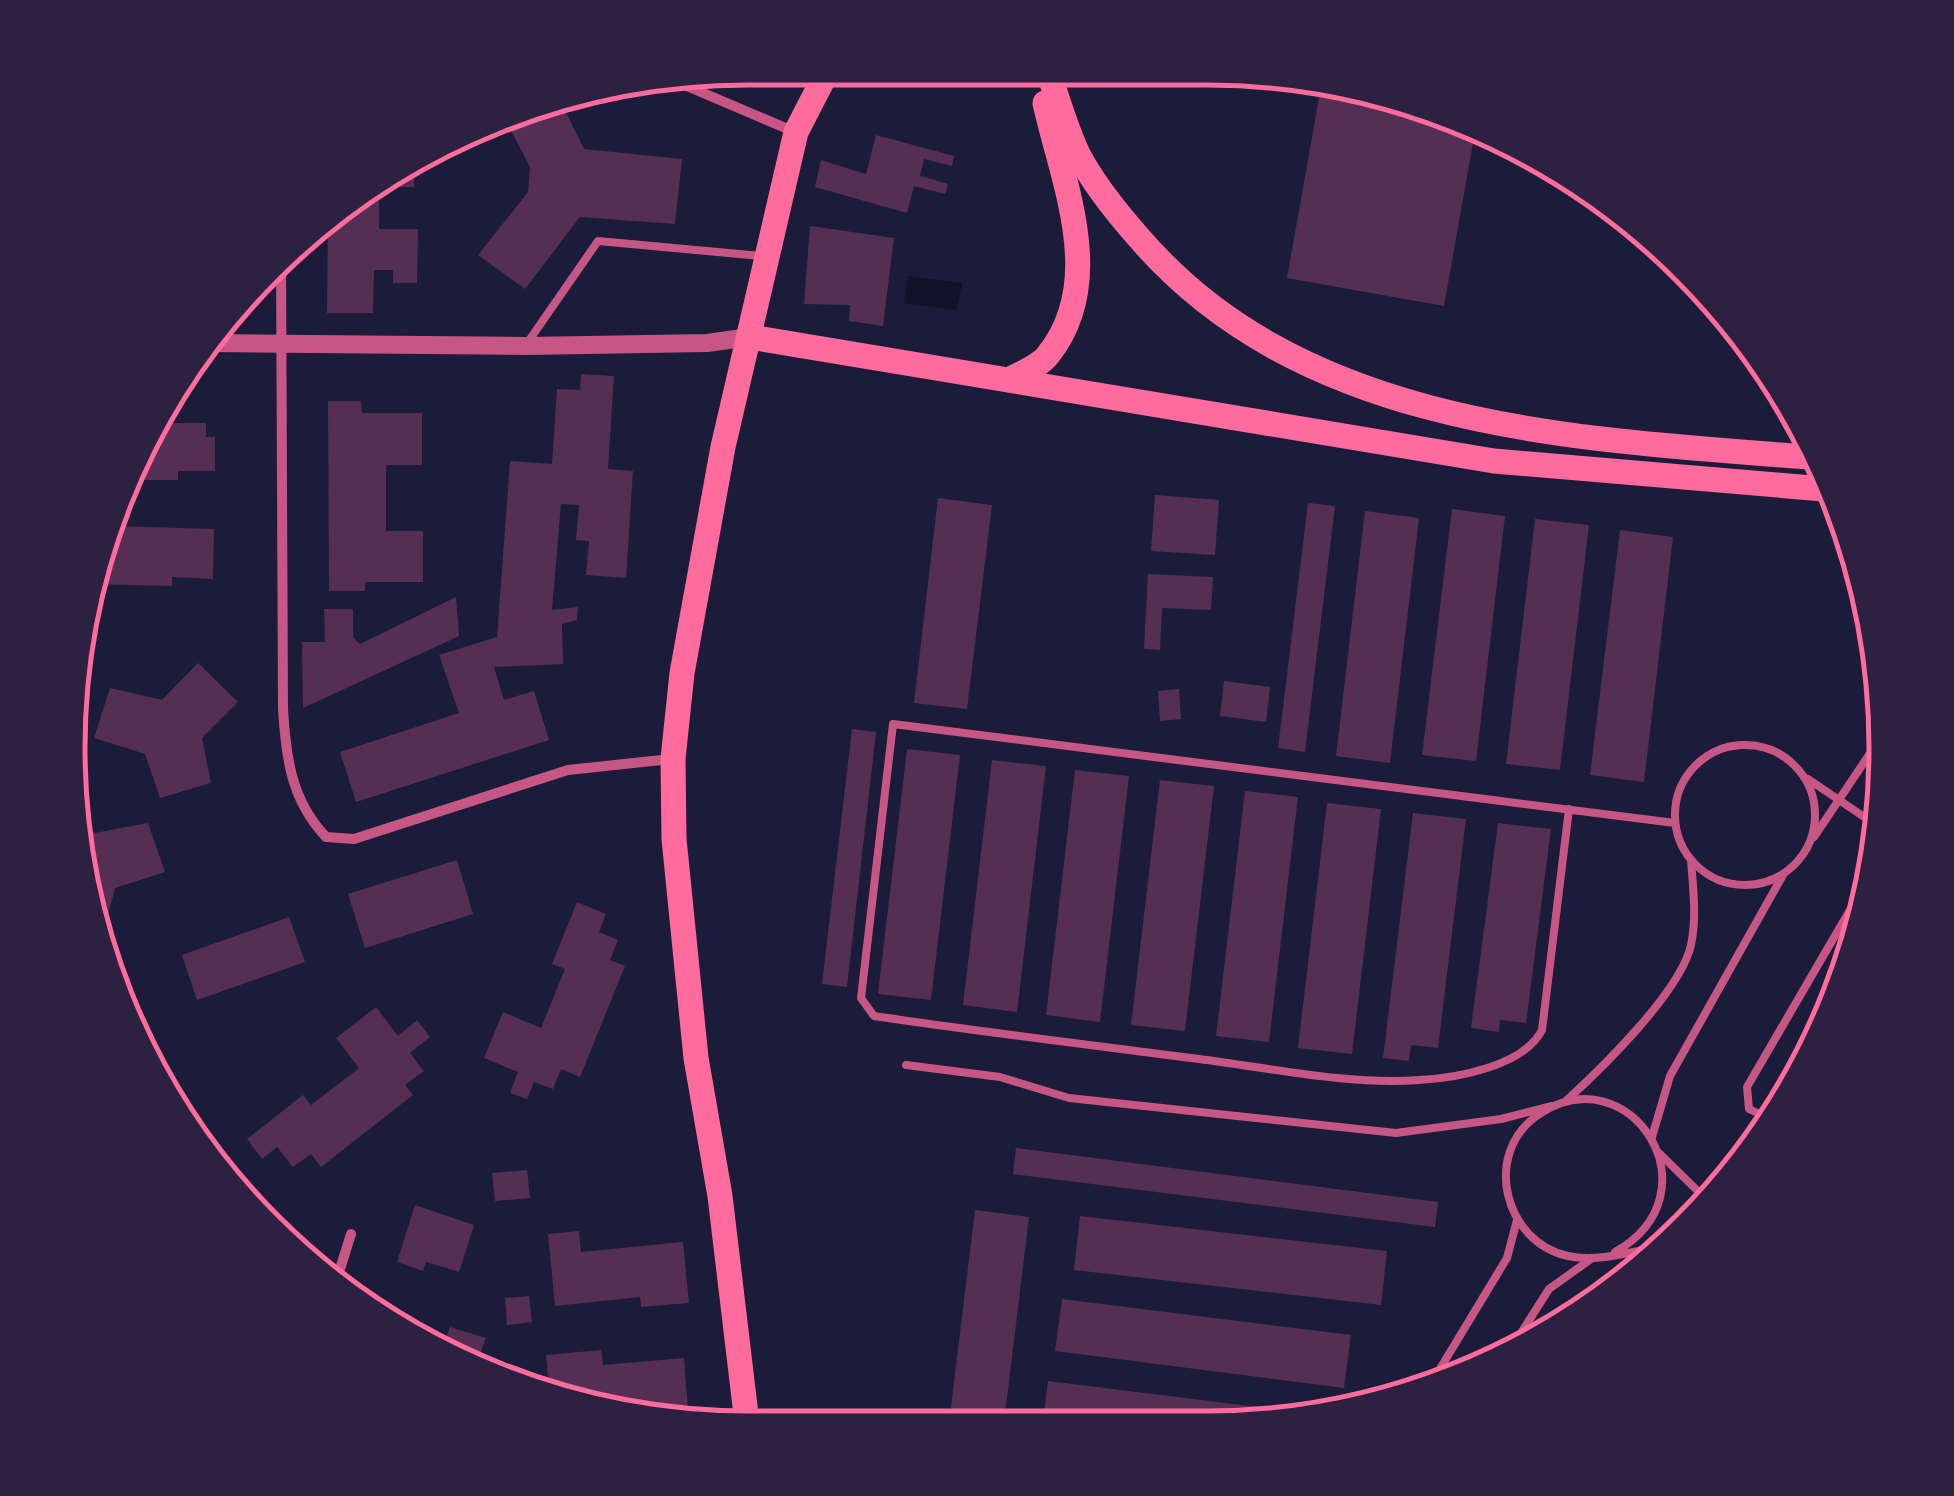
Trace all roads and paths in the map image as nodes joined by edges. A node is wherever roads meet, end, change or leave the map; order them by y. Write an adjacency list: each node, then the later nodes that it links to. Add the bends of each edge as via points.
1 (818, 85): 5 (main road)
2 (1046, 85): 12 (main road, via 1080,275 1074,305 1046,358)
3 (1047, 85): 13 (main road, via 1078,153 1157,258 1201,298 1299,360 1351,382 1570,438)
4 (691, 88): 5 (street)
5 (796, 132): 6 (main road)
6 (769, 257): 8 (main road); 11 (lane, via 598,241)
7 (281, 277): 10 (street)
8 (750, 337): 11 (street); 12 (main road); 16 (main road, via 706,526)
9 (223, 343): 10 (street)
10 (282, 344): 11 (street); 16 (street, via 286,766 308,818 326,837 354,839 568,770)
11 (526, 346)
12 (1009, 380): 14 (main road, via 1494,461)
13 (1802, 457)
14 (1816, 488)
15 (1869, 757): 18 (lane)
16 (673, 758): 41 (main road, via 674,839 696,1058)
17 (1801, 773): 18 (lane); 21 (lane, via 1769,749 1719,750 1685,779); 22 (lane, via 1815,810)
18 (1840, 803): 20 (lane); 22 (lane)
19 (1570, 810): 19 (lane, via 893,724 861,998 874,1016 1346,1077 1420,1080 1474,1070 1522,1052 1542,1030); 21 (lane)
20 (1865, 818)
21 (1675, 823): 23 (lane)
22 (1809, 845): 24 (lane)
23 (1690, 860): 24 (lane, via 1706,874 1744,886); 27 (lane, via 1690,950 1656,1004)
24 (1783, 875): 30 (lane, via 1670,1076)
25 (1848, 913): 29 (lane, via 1747,1087 1749,1108)
26 (906, 1065): 28 (lane, via 1000,1077 1069,1098 1396,1133)
27 (1565, 1102): 28 (lane); 30 (lane, via 1605,1102)
28 (1552, 1106): 33 (lane, via 1518,1135 1508,1155 1505,1177)
29 (1759, 1113)
30 (1652, 1137): 31 (lane)
31 (1659, 1153): 32 (lane); 36 (lane, via 1656,1211)
32 (1699, 1191)
33 (1517, 1220): 37 (lane, via 1549,1250); 40 (lane, via 1507,1258)
34 (352, 1234): 38 (street)
35 (1639, 1249): 36 (lane)
36 (1615, 1252): 37 (lane)
37 (1592, 1258): 39 (lane, via 1548,1289)
38 (340, 1270)
39 (1522, 1330)
40 (1440, 1368)
41 (746, 1411)

